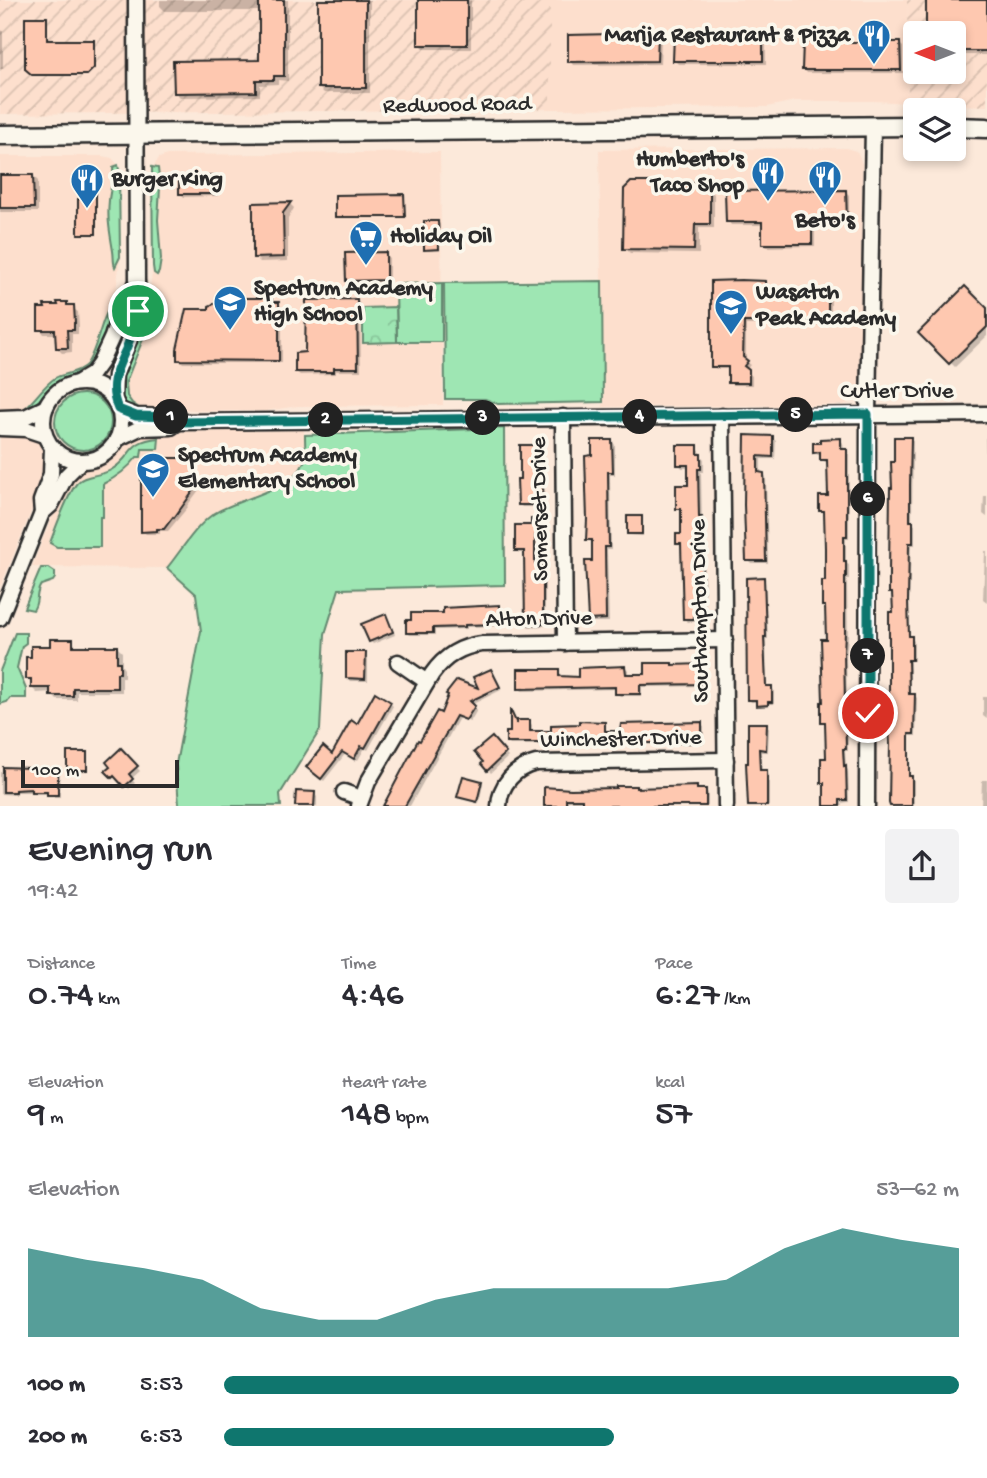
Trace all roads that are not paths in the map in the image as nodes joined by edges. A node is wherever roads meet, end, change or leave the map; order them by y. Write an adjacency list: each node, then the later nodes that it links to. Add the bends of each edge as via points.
1 (136, 0): 6 (street)
2 (873, 126): 3 (main road, Redwood Road); 6 (main road, Redwood Road); 12 (street)
3 (903, 126)
4 (966, 127): 5 (main road)
5 (987, 128)
6 (136, 133): 7 (main road, Redwood Road); 8 (street)
7 (0, 135)
8 (137, 283): 9 (street, via 122,306 100,363); 10 (street, via 138,311 115,376)
9 (77, 383): 10 (street, via 98,387); 11 (street, via 58,391)
10 (116, 405): 17 (street, Cutler Drive, via 136,416 171,417); 20 (street, via 121,424)
11 (46, 407): 16 (street, via 24,417); 19 (street)
12 (868, 414): 13 (street, Cutler Drive); 14 (street, Cutler Drive); 34 (street)
13 (987, 414)
14 (722, 416): 15 (street, Cutler Drive); 25 (street, Southampton Drive)
15 (563, 417): 17 (street, Cutler Drive); 26 (street, Somerset Drive)
16 (0, 418)
17 (178, 422): 20 (street, Cutler Drive, via 140,428)
18 (0, 428): 19 (street)
19 (44, 435): 21 (street)
20 (117, 439): 22 (street, via 105,454)
21 (52, 448): 22 (street); 23 (street)
22 (80, 462): 23 (street)
23 (42, 513): 24 (street)
24 (0, 618)
25 (724, 640): 26 (street, Alton Drive); 29 (street, Southampton Drive)
26 (565, 643): 28 (street, Alton Drive, via 476,644 442,662)
27 (398, 662): 28 (street)
28 (427, 682): 31 (street, Alton Drive)
29 (726, 760): 32 (street, Winchester Drive, via 536,763 512,775 503,787); 33 (street, Southampton Drive)
30 (344, 793): 31 (street)
31 (360, 802)
32 (499, 806)
33 (726, 806)
34 (867, 806)

